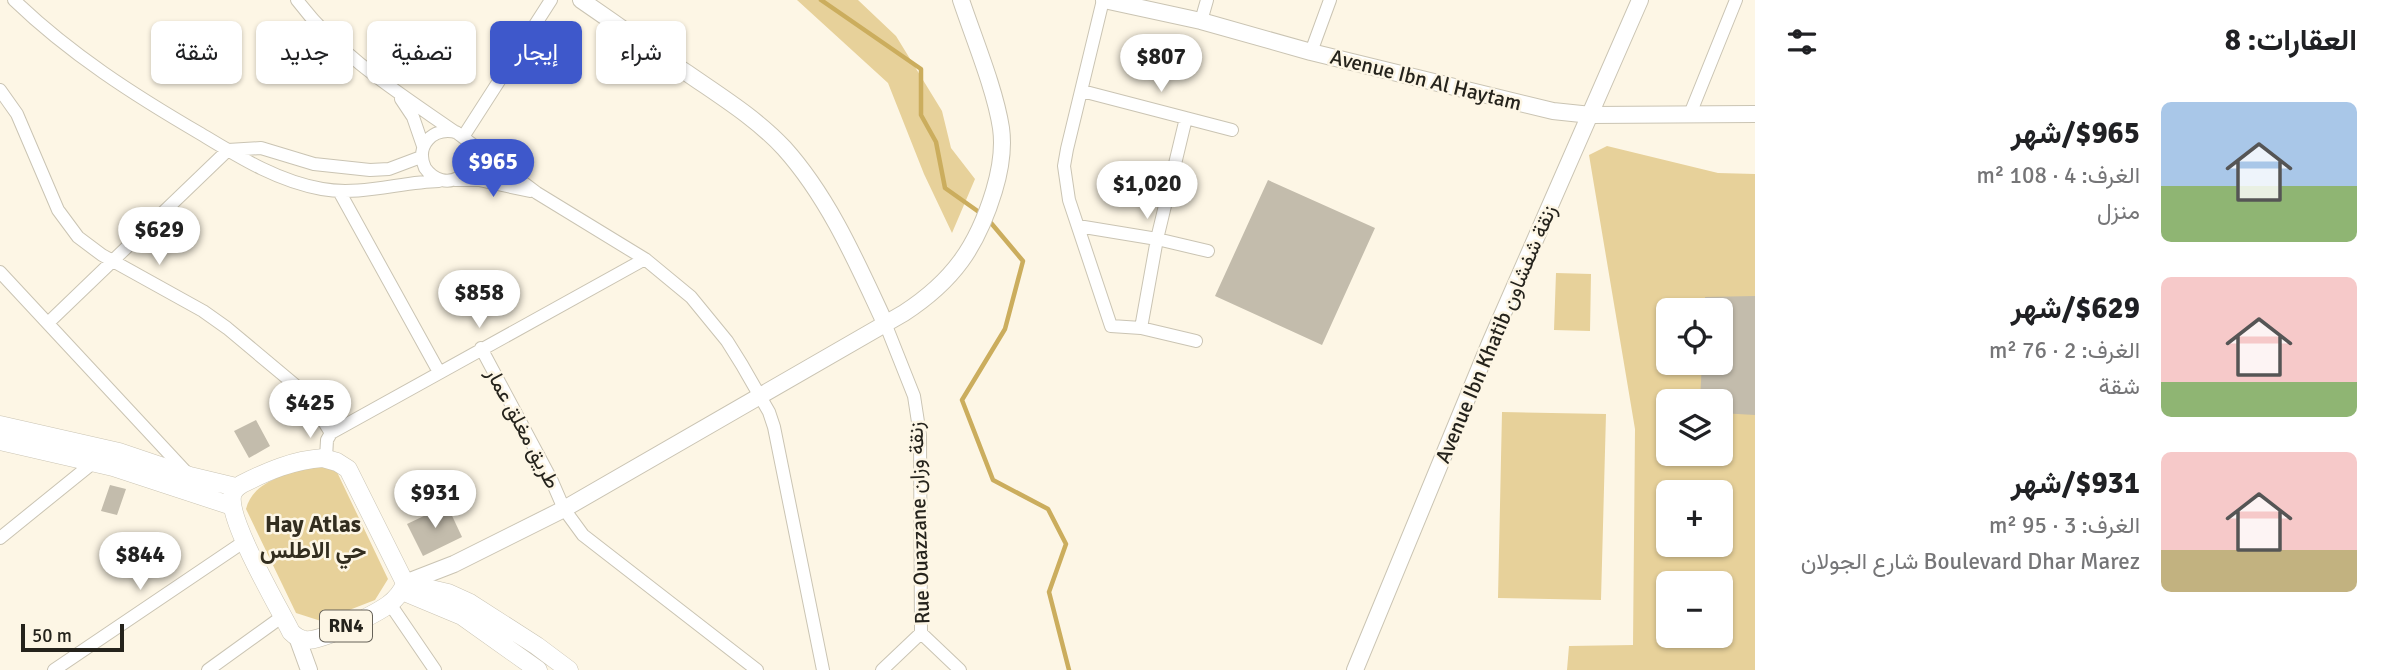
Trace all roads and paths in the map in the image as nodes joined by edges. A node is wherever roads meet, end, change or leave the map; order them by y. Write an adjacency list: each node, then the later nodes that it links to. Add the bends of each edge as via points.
1 (14, 0): 22 (street, via 108,77)
2 (297, 0): 13 (street, via 356,62)
3 (551, 0): 21 (street)
4 (581, 0): 34 (street, via 742,111 783,148 825,206)
5 (961, 0): 34 (street, via 1001,129 995,186 966,257 925,299)
6 (1103, 0): 11 (street, Avenue Ibn Al Haytam); 15 (street)
7 (1207, 0): 11 (street)
8 (1330, 0): 12 (street)
9 (1640, 0): 18 (street, Avenue Ibn Khatib زنقة شفشاون)
10 (1736, 0): 16 (street)
11 (1201, 22): 12 (street, Avenue Ibn Al Haytam)
12 (1311, 52): 18 (street, Avenue Ibn Al Haytam, via 1553,111)
13 (392, 88): 21 (street); 23 (street, via 407,106)
14 (0, 90): 31 (street, via 17,114 68,225)
15 (1082, 91): 19 (street); 27 (street, via 1064,166)
16 (1690, 114): 17 (street, Avenue Ibn Al Haytam); 18 (street, Avenue Ibn Al Haytam)
17 (1755, 114)
18 (1591, 115): 65 (street, Avenue Ibn Khatib زنقة شفشاون, via 1490,343)
19 (1186, 118): 20 (street); 28 (street)
20 (1232, 130)
21 (463, 137): 23 (street, via 440,131 427,139); 24 (street, via 472,151 470,166 466,173); 26 (street)
22 (228, 150): 23 (street, via 261,148 314,164 370,170 396,167); 25 (street, via 281,178); 31 (street)
23 (422, 151): 24 (street, via 428,173)
24 (448, 181): 25 (street); 26 (street, via 479,180)
25 (339, 191): 38 (street)
26 (537, 193): 30 (street)
27 (1078, 226): 28 (street); 35 (street, via 1111,326)
28 (1157, 239): 29 (street); 35 (street)
29 (1208, 251)
30 (645, 259): 37 (street); 39 (street, via 709,318)
31 (113, 261): 33 (street); 41 (street, via 227,328 294,384)
32 (0, 272): 33 (street)
33 (48, 323): 45 (street)
34 (885, 323): 39 (street); 53 (street, Rue Ouazzane زنقة وزان, via 914,396 920,435)
35 (1140, 328): 36 (street)
36 (1196, 341)
37 (481, 348): 38 (street); 48 (street, طريق مغلق عمار)
38 (439, 372): 41 (street)
39 (760, 396): 48 (street); 62 (street, via 778,444)
40 (0, 425): 45 (main road, via 119,452)
41 (331, 433): 43 (street)
42 (0, 441): 44 (main road)
43 (326, 458): 46 (main road, via 297,461); 51 (main road, via 348,469)
44 (94, 462): 47 (main road); 49 (street)
45 (190, 476): 46 (main road)
46 (236, 487): 47 (main road)
47 (232, 506): 50 (main road, RN4)
48 (564, 509): 51 (street); 61 (street, طريق مغلق عمار, via 596,547)
49 (0, 538)
50 (245, 541): 52 (main road, RN4); 55 (street)
51 (399, 593): 54 (main road, RN4, via 317,639); 58 (street); 59 (main road, via 462,616); 60 (main road, via 449,593)
52 (283, 616): 54 (main road, RN4); 56 (street)
53 (921, 633): 63 (street); 64 (street, Rue Ouazzane زنقة وزان)
54 (297, 637): 57 (street)
55 (54, 670)
56 (208, 670)
57 (309, 670)
58 (435, 670)
59 (538, 670)
60 (569, 670)
61 (757, 670)
62 (823, 670)
63 (882, 670)
64 (960, 670)
65 (1355, 670)

